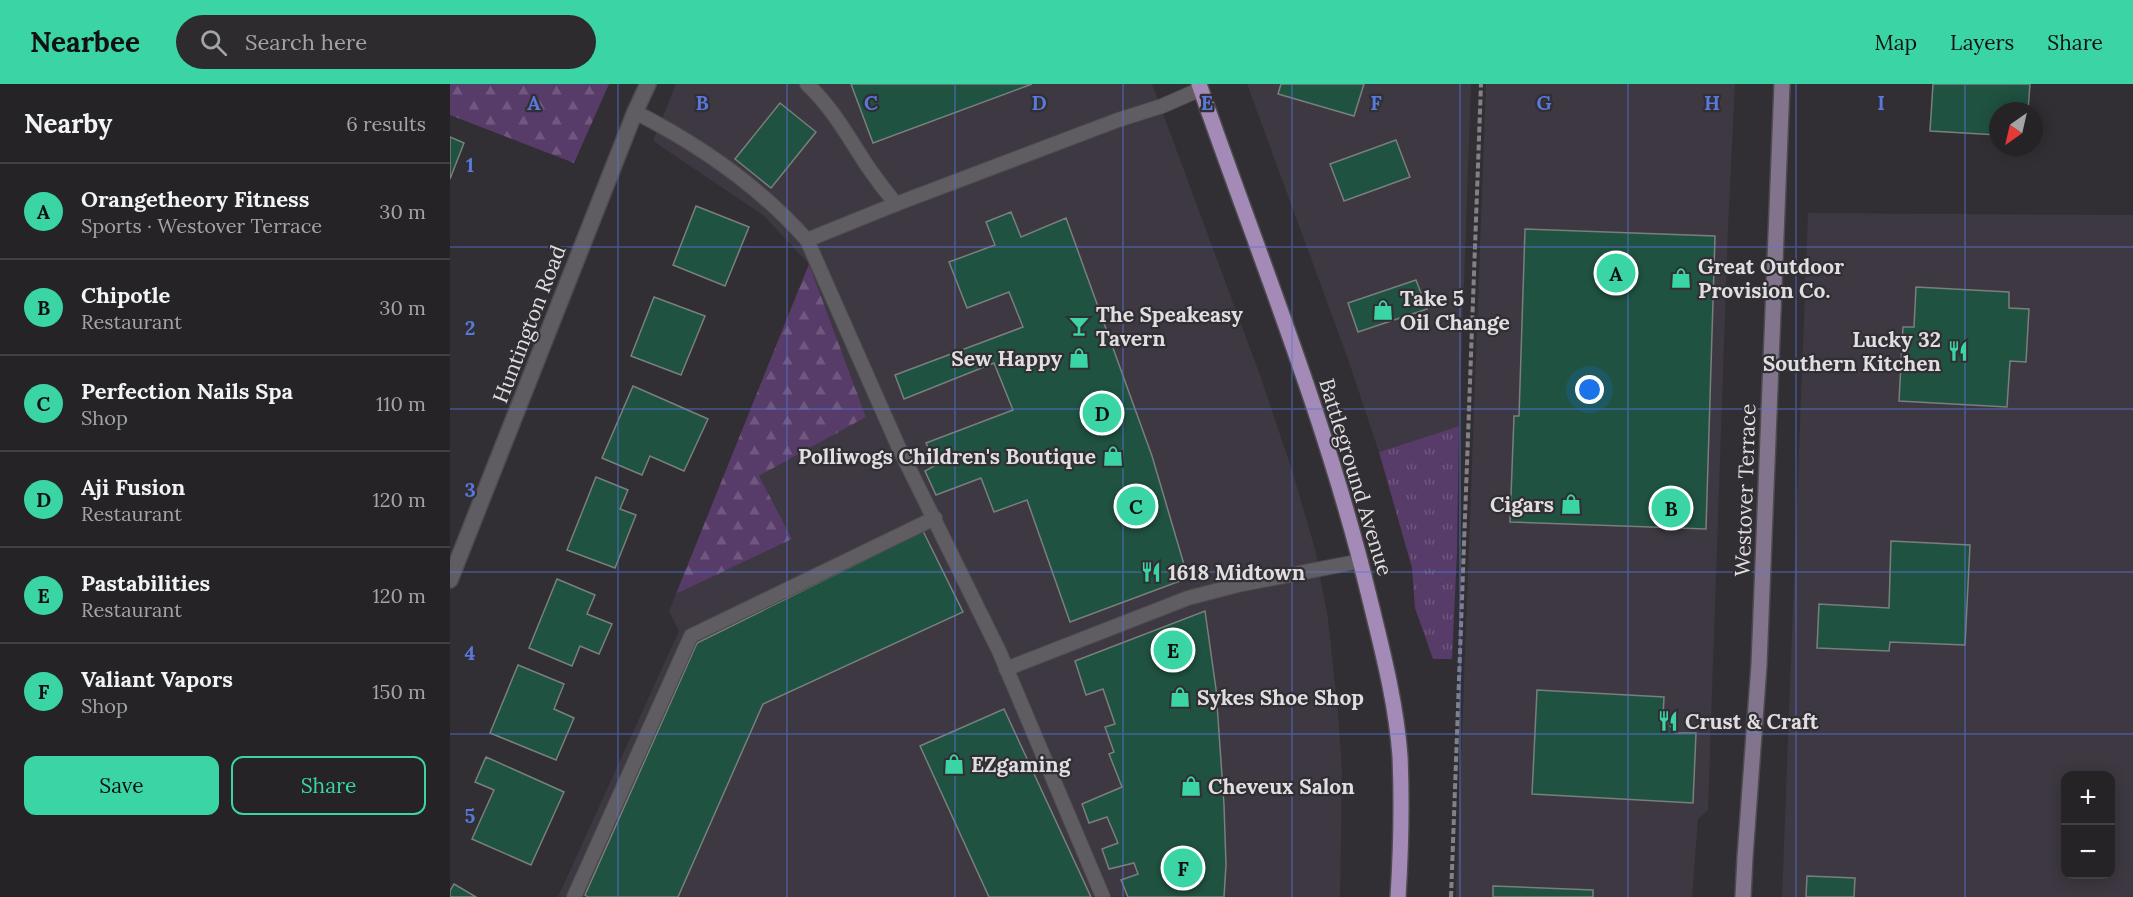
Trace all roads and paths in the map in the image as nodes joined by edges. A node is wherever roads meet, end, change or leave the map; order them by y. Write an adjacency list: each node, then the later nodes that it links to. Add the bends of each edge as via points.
1 (648, 84): 6 (street, Huntington Road)
2 (807, 84): 7 (lane)
3 (1481, 84): 16 (path)
4 (1782, 84): 17 (main road, Westover Terrace, via 1760,665)
5 (1200, 86): 7 (lane, via 1162,106); 10 (main road, Battleground Avenue, via 1323,433)
6 (635, 112): 8 (lane, via 688,141 743,181 788,218); 11 (street, Huntington Road)
7 (896, 204): 8 (lane)
8 (807, 240): 9 (lane, via 899,448)
9 (935, 518): 12 (lane); 13 (lane, via 691,636)
10 (1360, 561): 12 (lane, via 1188,598); 15 (main road, Battleground Avenue, via 1393,699 1400,755)
11 (450, 580)
12 (1006, 669): 14 (lane)
13 (574, 897)
14 (1102, 897)
15 (1398, 897)
16 (1451, 897)
17 (1743, 897)

